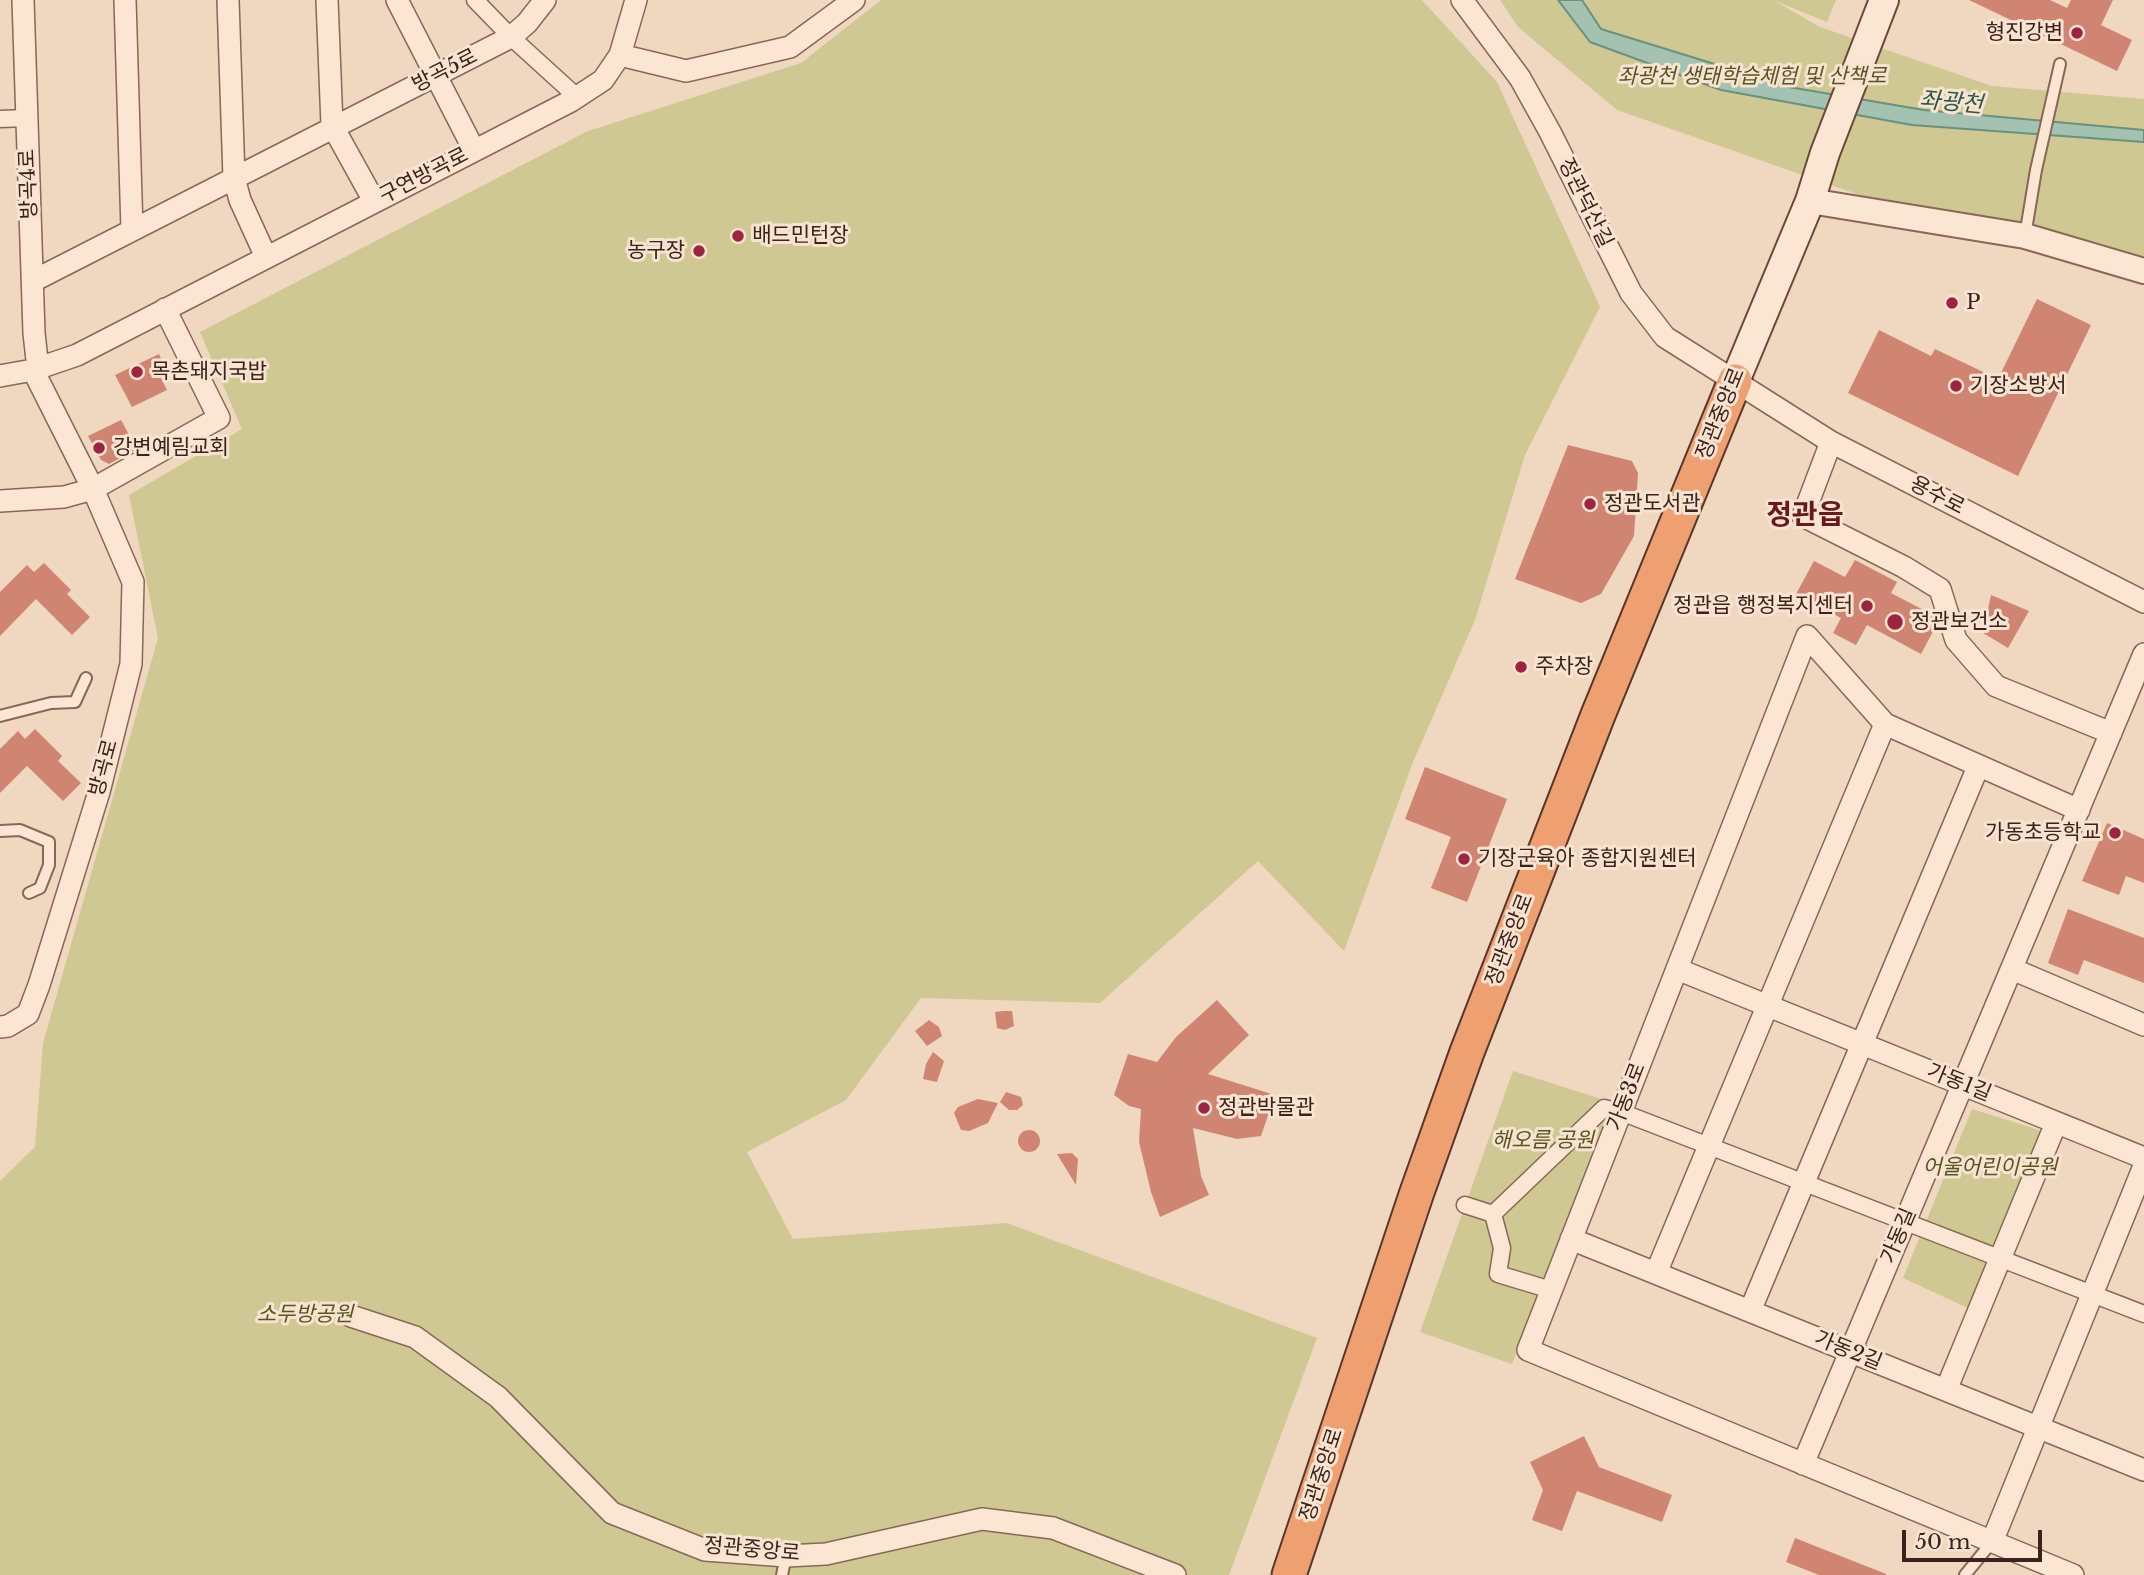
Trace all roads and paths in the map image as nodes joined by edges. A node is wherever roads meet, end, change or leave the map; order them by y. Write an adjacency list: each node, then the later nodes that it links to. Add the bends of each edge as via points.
1 (23, 0): 17 (street, 방곡4로)
2 (125, 0): 24 (street)
3 (228, 0): 21 (street)
4 (327, 0): 19 (street)
5 (397, 0): 15 (street)
6 (475, 0): 12 (street)
7 (545, 0): 12 (street, 방곡5로)
8 (636, 0): 13 (street, 구연방곡로)
9 (853, 0): 13 (street, via 790,47 686,71)
10 (1462, 0): 32 (street, 정관덕산길, via 1520,78 1631,293 1665,337)
11 (1884, 0): 23 (main road, 정관중앙로)
12 (511, 37): 15 (street, 방곡5로); 16 (street)
13 (620, 55): 16 (street, 구연방곡로, via 603,80)
14 (2060, 64): 25 (lane)
15 (435, 76): 19 (street, 방곡5로); 20 (street)
16 (577, 97): 20 (street, 구연방곡로)
17 (27, 118): 18 (street); 28 (street, 방곡4로)
18 (0, 119)
19 (333, 128): 21 (street, 방곡5로); 22 (street)
20 (474, 150): 22 (street, 구연방곡로)
21 (234, 178): 24 (street, 방곡5로); 26 (street)
22 (374, 201): 26 (street, 구연방곡로)
23 (1810, 201): 25 (street); 32 (main road, 정관중앙로)
24 (132, 230): 28 (street, 방곡5로)
25 (2025, 236): 27 (street)
26 (266, 257): 29 (street, 구연방곡로)
27 (2144, 271)
28 (33, 281): 30 (street, 방곡4로)
29 (165, 309): 30 (street, 구연방곡로, via 77,355); 34 (street, via 219,418)
30 (35, 369): 31 (street, 구연방곡로); 34 (street, 방곡로)
31 (0, 376)
32 (1735, 381): 33 (street, 용수로); 78 (highway, 정관중앙로, via 1467,1052)
33 (1831, 442): 36 (street, 용수로); 41 (street, via 1803,516 1940,590 1956,640 1996,686)
34 (93, 489): 35 (street, via 64,497); 50 (street, 방곡로, via 132,582 131,664 99,792 39,985 28,1014)
35 (0, 501)
36 (2144, 602)
37 (2144, 654): 41 (street, 가동길)
38 (86, 678): 39 (lane, via 75,702)
39 (0, 716)
40 (1885, 724): 42 (street); 46 (street, 가동3로, via 1807,636); 48 (street)
41 (2111, 733): 43 (street, 가동길)
42 (1978, 767): 43 (street); 51 (street)
43 (2079, 810): 47 (street, 가동길)
44 (0, 831): 45 (lane, via 19,830 49,842 50,865 40,888)
45 (29, 893)
46 (1677, 969): 48 (street, 가동1길); 53 (street, 가동3로)
47 (2012, 969): 49 (street); 52 (street, 가동길)
48 (1767, 1006): 51 (street, 가동1길); 55 (street)
49 (2144, 1025)
50 (0, 1027)
51 (1862, 1044): 52 (street, 가동1길); 58 (street)
52 (1963, 1085): 54 (street, 가동1길); 61 (street, 가동길)
53 (1621, 1112): 55 (street); 60 (street, via 1604,1108); 62 (street, 가동3로)
54 (2056, 1123): 56 (street, 가동1길); 63 (street)
55 (1709, 1146): 58 (street); 64 (street)
56 (2144, 1158)
57 (2144, 1166): 66 (street)
58 (1804, 1182): 61 (street); 67 (street)
59 (1465, 1205): 60 (street)
60 (1493, 1214): 65 (street, via 1502,1248 1498,1274)
61 (1905, 1222): 63 (street); 70 (street, 가동길)
62 (1571, 1239): 64 (street, 가동2길); 65 (street, 가동3로)
63 (2001, 1259): 66 (street); 71 (street)
64 (1656, 1273): 67 (street, 가동2길)
65 (1551, 1290): 73 (street, 가동3로, via 1528,1350)
66 (2092, 1294): 68 (street); 72 (street)
67 (1749, 1311): 70 (street, 가동2길)
68 (2144, 1314)
69 (351, 1317): 76 (street, 정관중앙로, via 415,1337 498,1397 612,1513 705,1550)
70 (1850, 1352): 71 (street, 가동2길); 73 (street, 가동길)
71 (1946, 1390): 72 (street, 가동2길)
72 (2038, 1427): 74 (street, 가동2길); 75 (street)
73 (1803, 1464): 75 (street, 가동3로)
74 (2144, 1470)
75 (1992, 1542): 79 (lane); 80 (street, 가동3로)
76 (784, 1566): 77 (street, 정관중앙로, via 982,1519 1053,1528)
77 (1175, 1575)
78 (1289, 1575)
79 (1965, 1575)
80 (2073, 1575)

